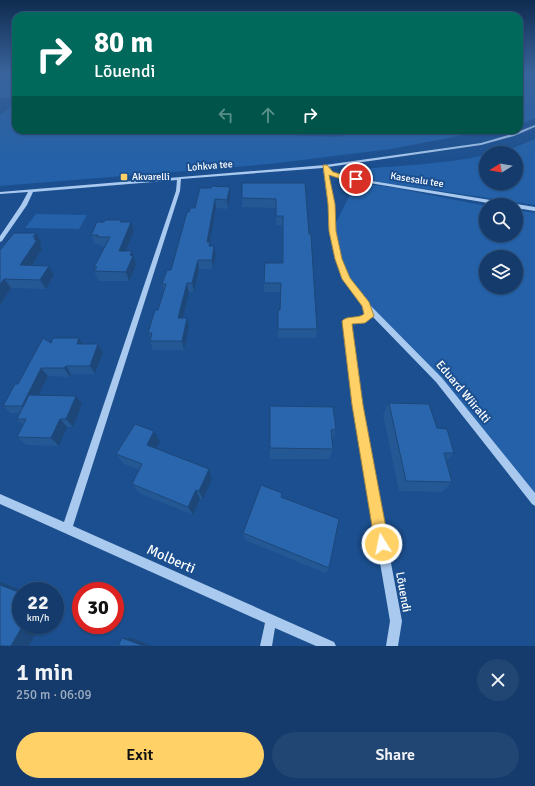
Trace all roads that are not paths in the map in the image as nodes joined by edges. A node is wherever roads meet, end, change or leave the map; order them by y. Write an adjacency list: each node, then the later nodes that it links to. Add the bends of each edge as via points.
1 (535, 126): 2 (street, Lohkva tee)
2 (523, 131)
3 (515, 134): 4 (street, Lohkva tee, via 481,144)
4 (325, 166): 5 (street, Lohkva tee); 8 (street, Kasesalu tee, via 331,173 340,177); 12 (street, via 332,231 338,259 346,279)
5 (179, 178): 6 (street, Lohkva tee); 15 (street, via 178,191)
6 (31, 191): 7 (street, Lohkva tee); 11 (street)
7 (0, 193)
8 (479, 200)
9 (523, 207): 10 (street)
10 (535, 209)
11 (0, 240)
12 (366, 305): 14 (street, Eduard Wiiralti, via 439,380); 19 (street, Lõuendi, via 369,316 362,320 347,321 357,405 396,621)
13 (0, 499): 15 (street, Molberti)
14 (535, 501)
15 (67, 528): 16 (street, Molberti)
16 (271, 620): 17 (street); 18 (street, Molberti)
17 (266, 646)
18 (330, 646)
19 (392, 646)

